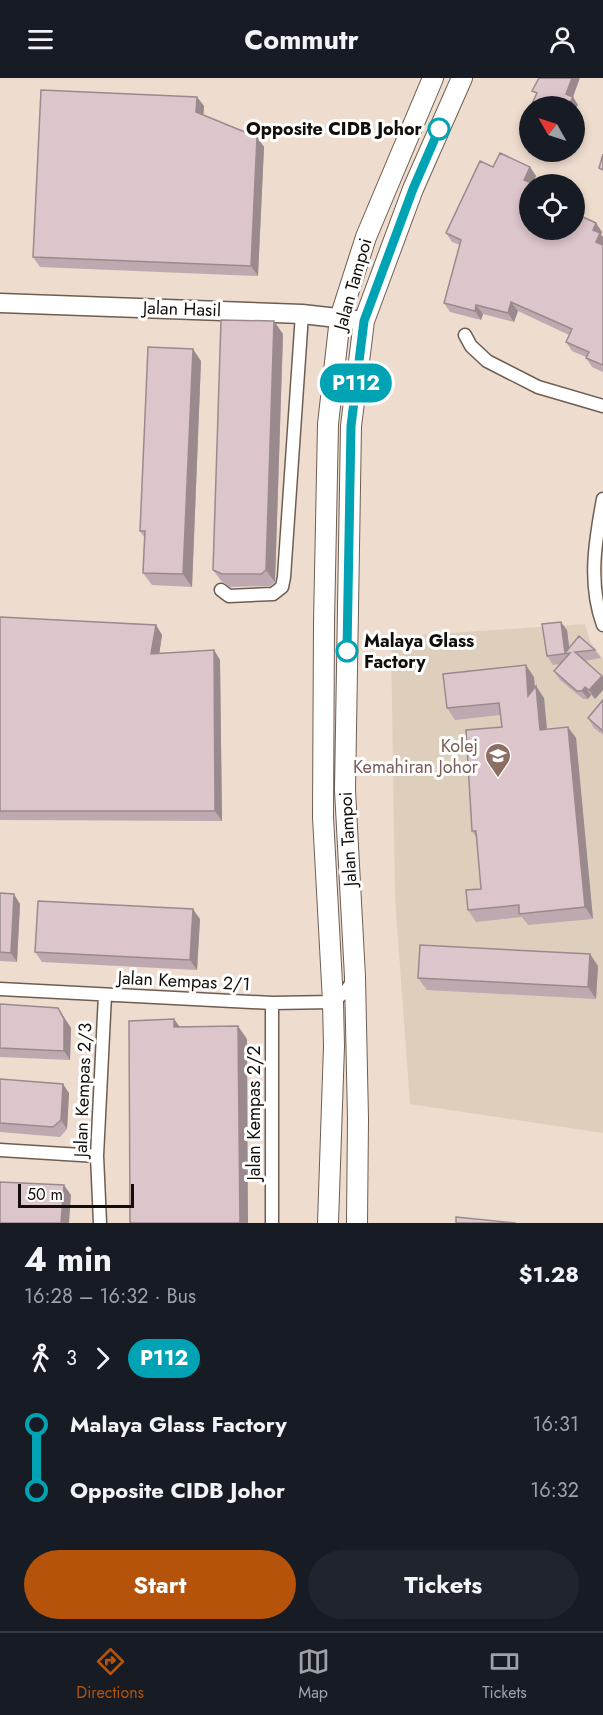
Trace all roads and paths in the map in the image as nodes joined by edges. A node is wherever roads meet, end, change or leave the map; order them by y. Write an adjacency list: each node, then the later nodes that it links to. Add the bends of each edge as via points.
1 (433, 78): 5 (main road, Jalan Tampoi, via 366,237)
2 (462, 78): 6 (main road, Jalan Tampoi, via 413,189)
3 (0, 303): 4 (street, Jalan Hasil)
4 (302, 314): 5 (street, Jalan Hasil); 10 (street, via 282,587 273,594 229,596)
5 (340, 318): 6 (street, Jalan Hasil); 15 (main road, Jalan Tampoi, via 328,424 324,634 323,817)
6 (364, 321): 12 (main road, Jalan Tampoi, via 351,426 345,790)
7 (465, 335): 8 (street, via 487,361 538,387)
8 (603, 406)
9 (603, 499): 11 (street, via 593,579)
10 (221, 590)
11 (603, 625)
12 (355, 977): 15 (street, via 346,992); 19 (main road, Jalan Tampoi)
13 (0, 988): 14 (street, Jalan Kempas 2/1)
14 (105, 995): 16 (street, Jalan Kempas 2/1); 18 (street, Jalan Kempas 2/3)
15 (333, 1002): 16 (street, Jalan Kempas 2/1); 22 (main road, Jalan Tampoi)
16 (272, 1003): 21 (street, Jalan Kempas 2/2)
17 (0, 1150): 18 (street)
18 (98, 1156): 20 (street, Jalan Kempas 2/3)
19 (357, 1192): 23 (main road, Jalan Tampoi); 24 (main road)
20 (100, 1223)
21 (272, 1223)
22 (328, 1223)
23 (357, 1223)
24 (362, 1223)

